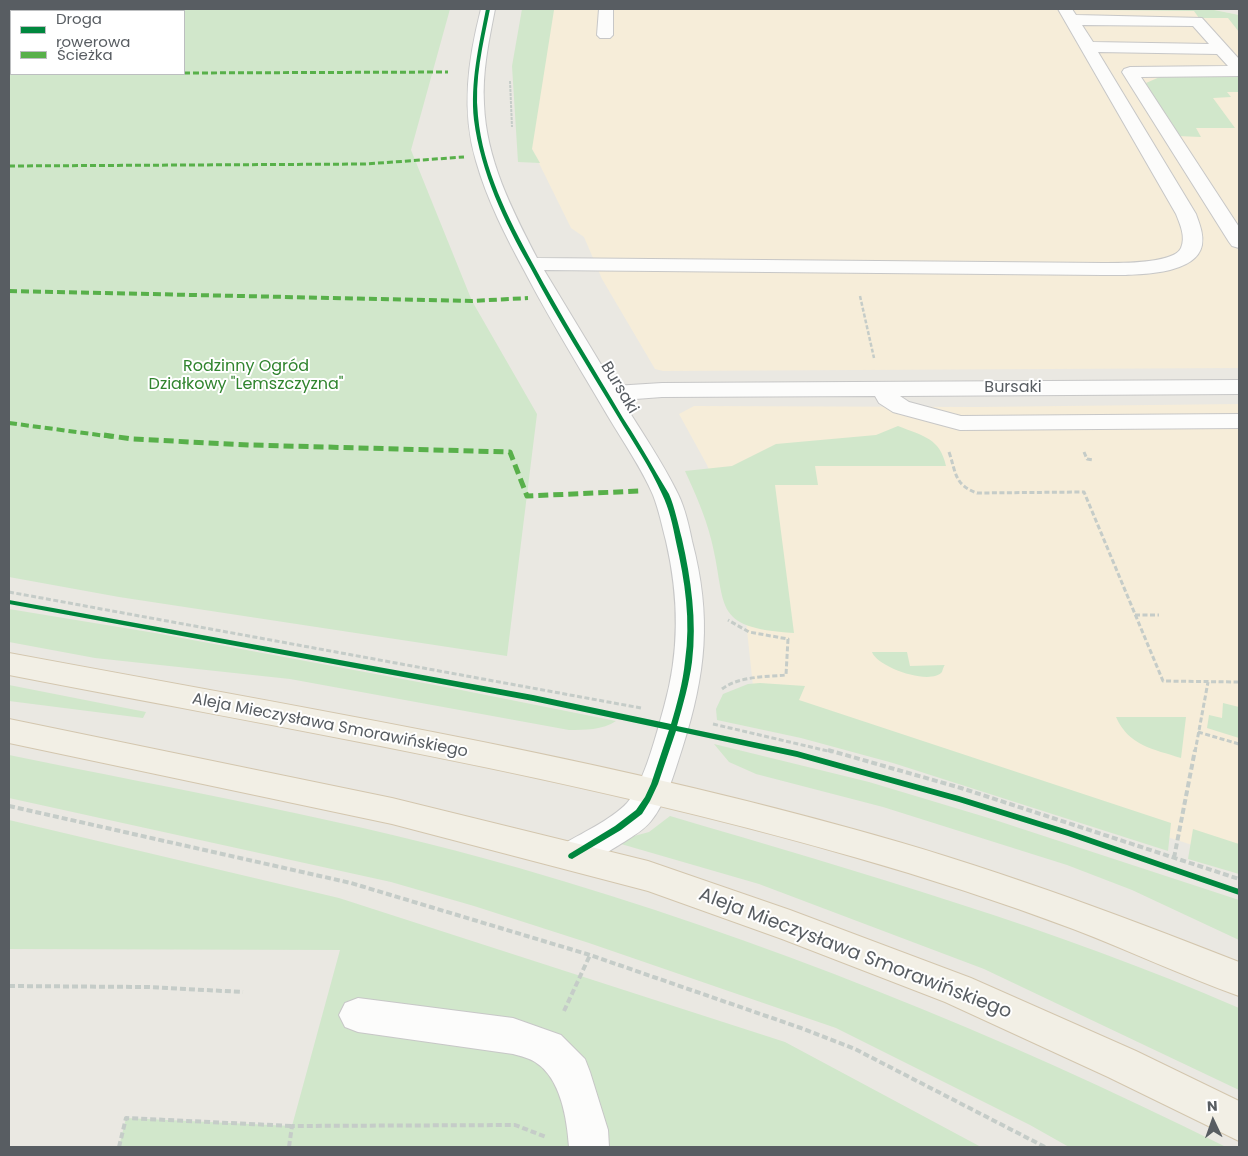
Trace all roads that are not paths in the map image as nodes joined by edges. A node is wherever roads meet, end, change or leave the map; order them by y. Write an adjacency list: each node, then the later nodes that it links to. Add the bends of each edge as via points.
1 (488, 9): 9 (street, Bursaki, via 476,70 476,118 487,168)
2 (606, 9): 4 (street)
3 (1068, 15): 5 (street); 6 (street, via 1197,21)
4 (605, 34)
5 (1086, 47): 6 (street); 9 (street, via 1186,214 1192,229 1191,247 1187,255 1177,261 1143,267 1079,269)
6 (1222, 49): 7 (street)
7 (1239, 70): 8 (street, via 1130,72)
8 (1239, 242)
9 (530, 264): 12 (street, Bursaki)
10 (1239, 387): 11 (street, Bursaki)
11 (885, 389): 12 (street, Bursaki, via 662,390); 13 (street, via 887,398 901,407 960,423)
12 (607, 394): 16 (street, Bursaki, via 666,495 675,522 688,590 690,651 676,716)
13 (1239, 421)
14 (9, 664): 16 (main road, Aleja Mieczysława Smorawińskiego, via 540,766)
15 (9, 731): 17 (main road, Aleja Mieczysława Smorawińskiego, via 392,811)
16 (652, 791): 17 (street, via 638,814); 18 (main road, Aleja Mieczysława Smorawińskiego, via 794,826 994,886)
17 (572, 856): 20 (main road, Aleja Mieczysława Smorawińskiego, via 648,876 958,990)
18 (1239, 979)
19 (358, 1015): 21 (street, via 513,1036 548,1048 571,1072 588,1130)
20 (1239, 1121)
21 (589, 1147)

